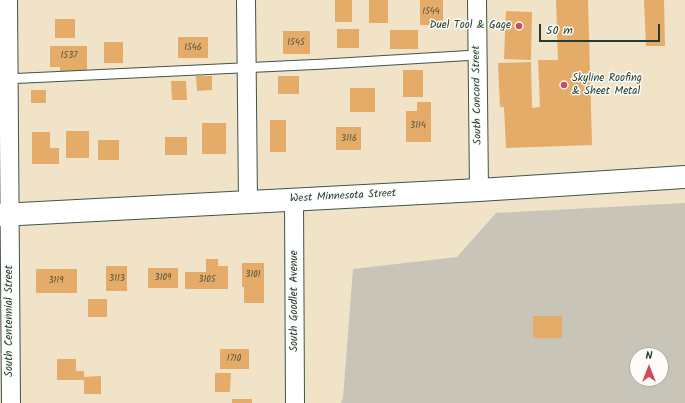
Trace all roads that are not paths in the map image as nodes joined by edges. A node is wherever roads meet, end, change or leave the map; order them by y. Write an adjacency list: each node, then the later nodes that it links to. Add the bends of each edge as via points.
1 (8, 0): 6 (street, South Centennial Street)
2 (246, 0): 5 (street)
3 (477, 0): 4 (street, South Concord Street)
4 (477, 55): 5 (lane); 8 (street, South Concord Street)
5 (246, 68): 6 (lane); 10 (street)
6 (4, 79): 11 (street, South Centennial Street)
7 (685, 177): 8 (street, West Minnesota Street)
8 (479, 190): 9 (street, West Minnesota Street)
9 (294, 200): 10 (street, West Minnesota Street); 13 (street, South Goodlet Avenue)
10 (248, 202): 11 (street, West Minnesota Street)
11 (5, 215): 12 (street, South Centennial Street)
12 (11, 403)
13 (295, 403)

